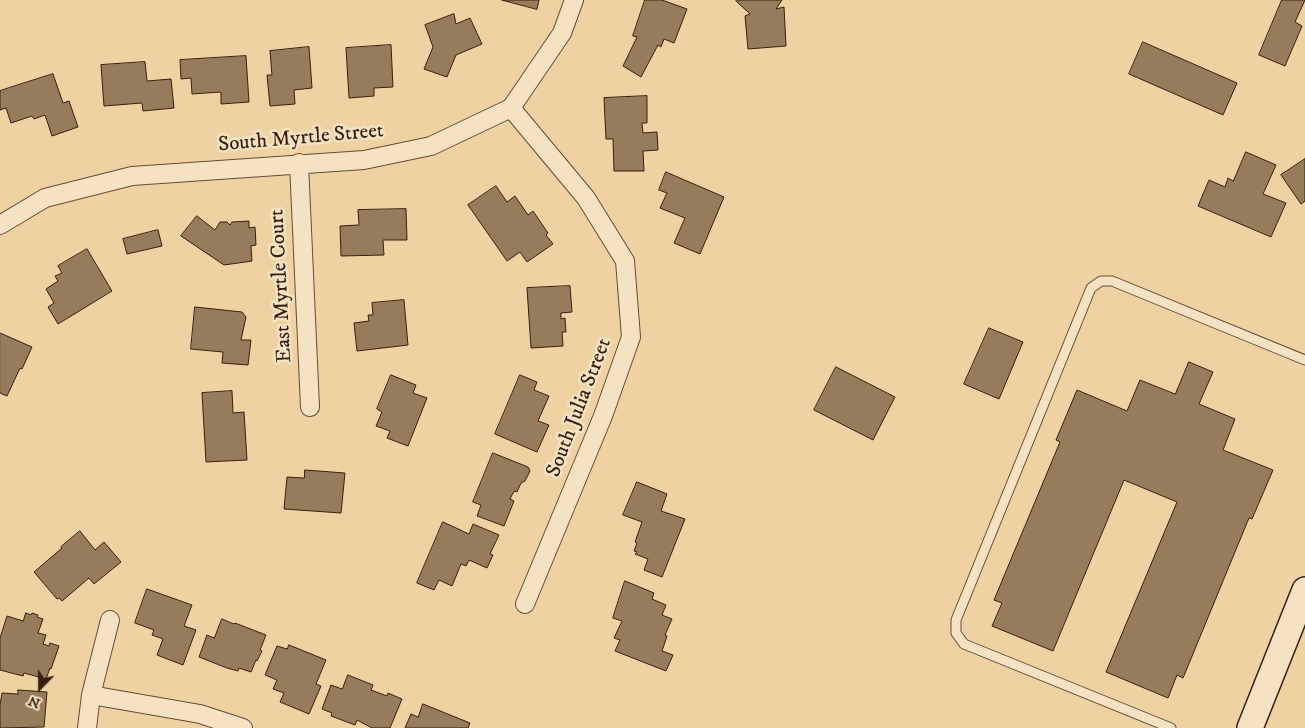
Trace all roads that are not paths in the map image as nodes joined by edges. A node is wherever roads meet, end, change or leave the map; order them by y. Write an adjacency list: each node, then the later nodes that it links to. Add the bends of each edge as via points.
1 (574, 0): 2 (street, via 562,33)
2 (511, 108): 3 (street, South Myrtle Street, via 431,146 364,160); 8 (street, South Julia Street, via 586,198 625,261 631,336 603,416)
3 (299, 163): 4 (street, South Myrtle Street, via 132,176 45,198); 6 (street, East Myrtle Court)
4 (0, 224)
5 (1305, 360): 13 (lane, via 1112,281 1101,281 1091,288 956,620 956,633 964,644)
6 (310, 407)
7 (1305, 590): 14 (main road)
8 (525, 604)
9 (110, 620): 10 (street)
10 (91, 695): 11 (street); 12 (street, via 200,714)
11 (87, 728)
12 (243, 728)
13 (1171, 728)
14 (1250, 728)

